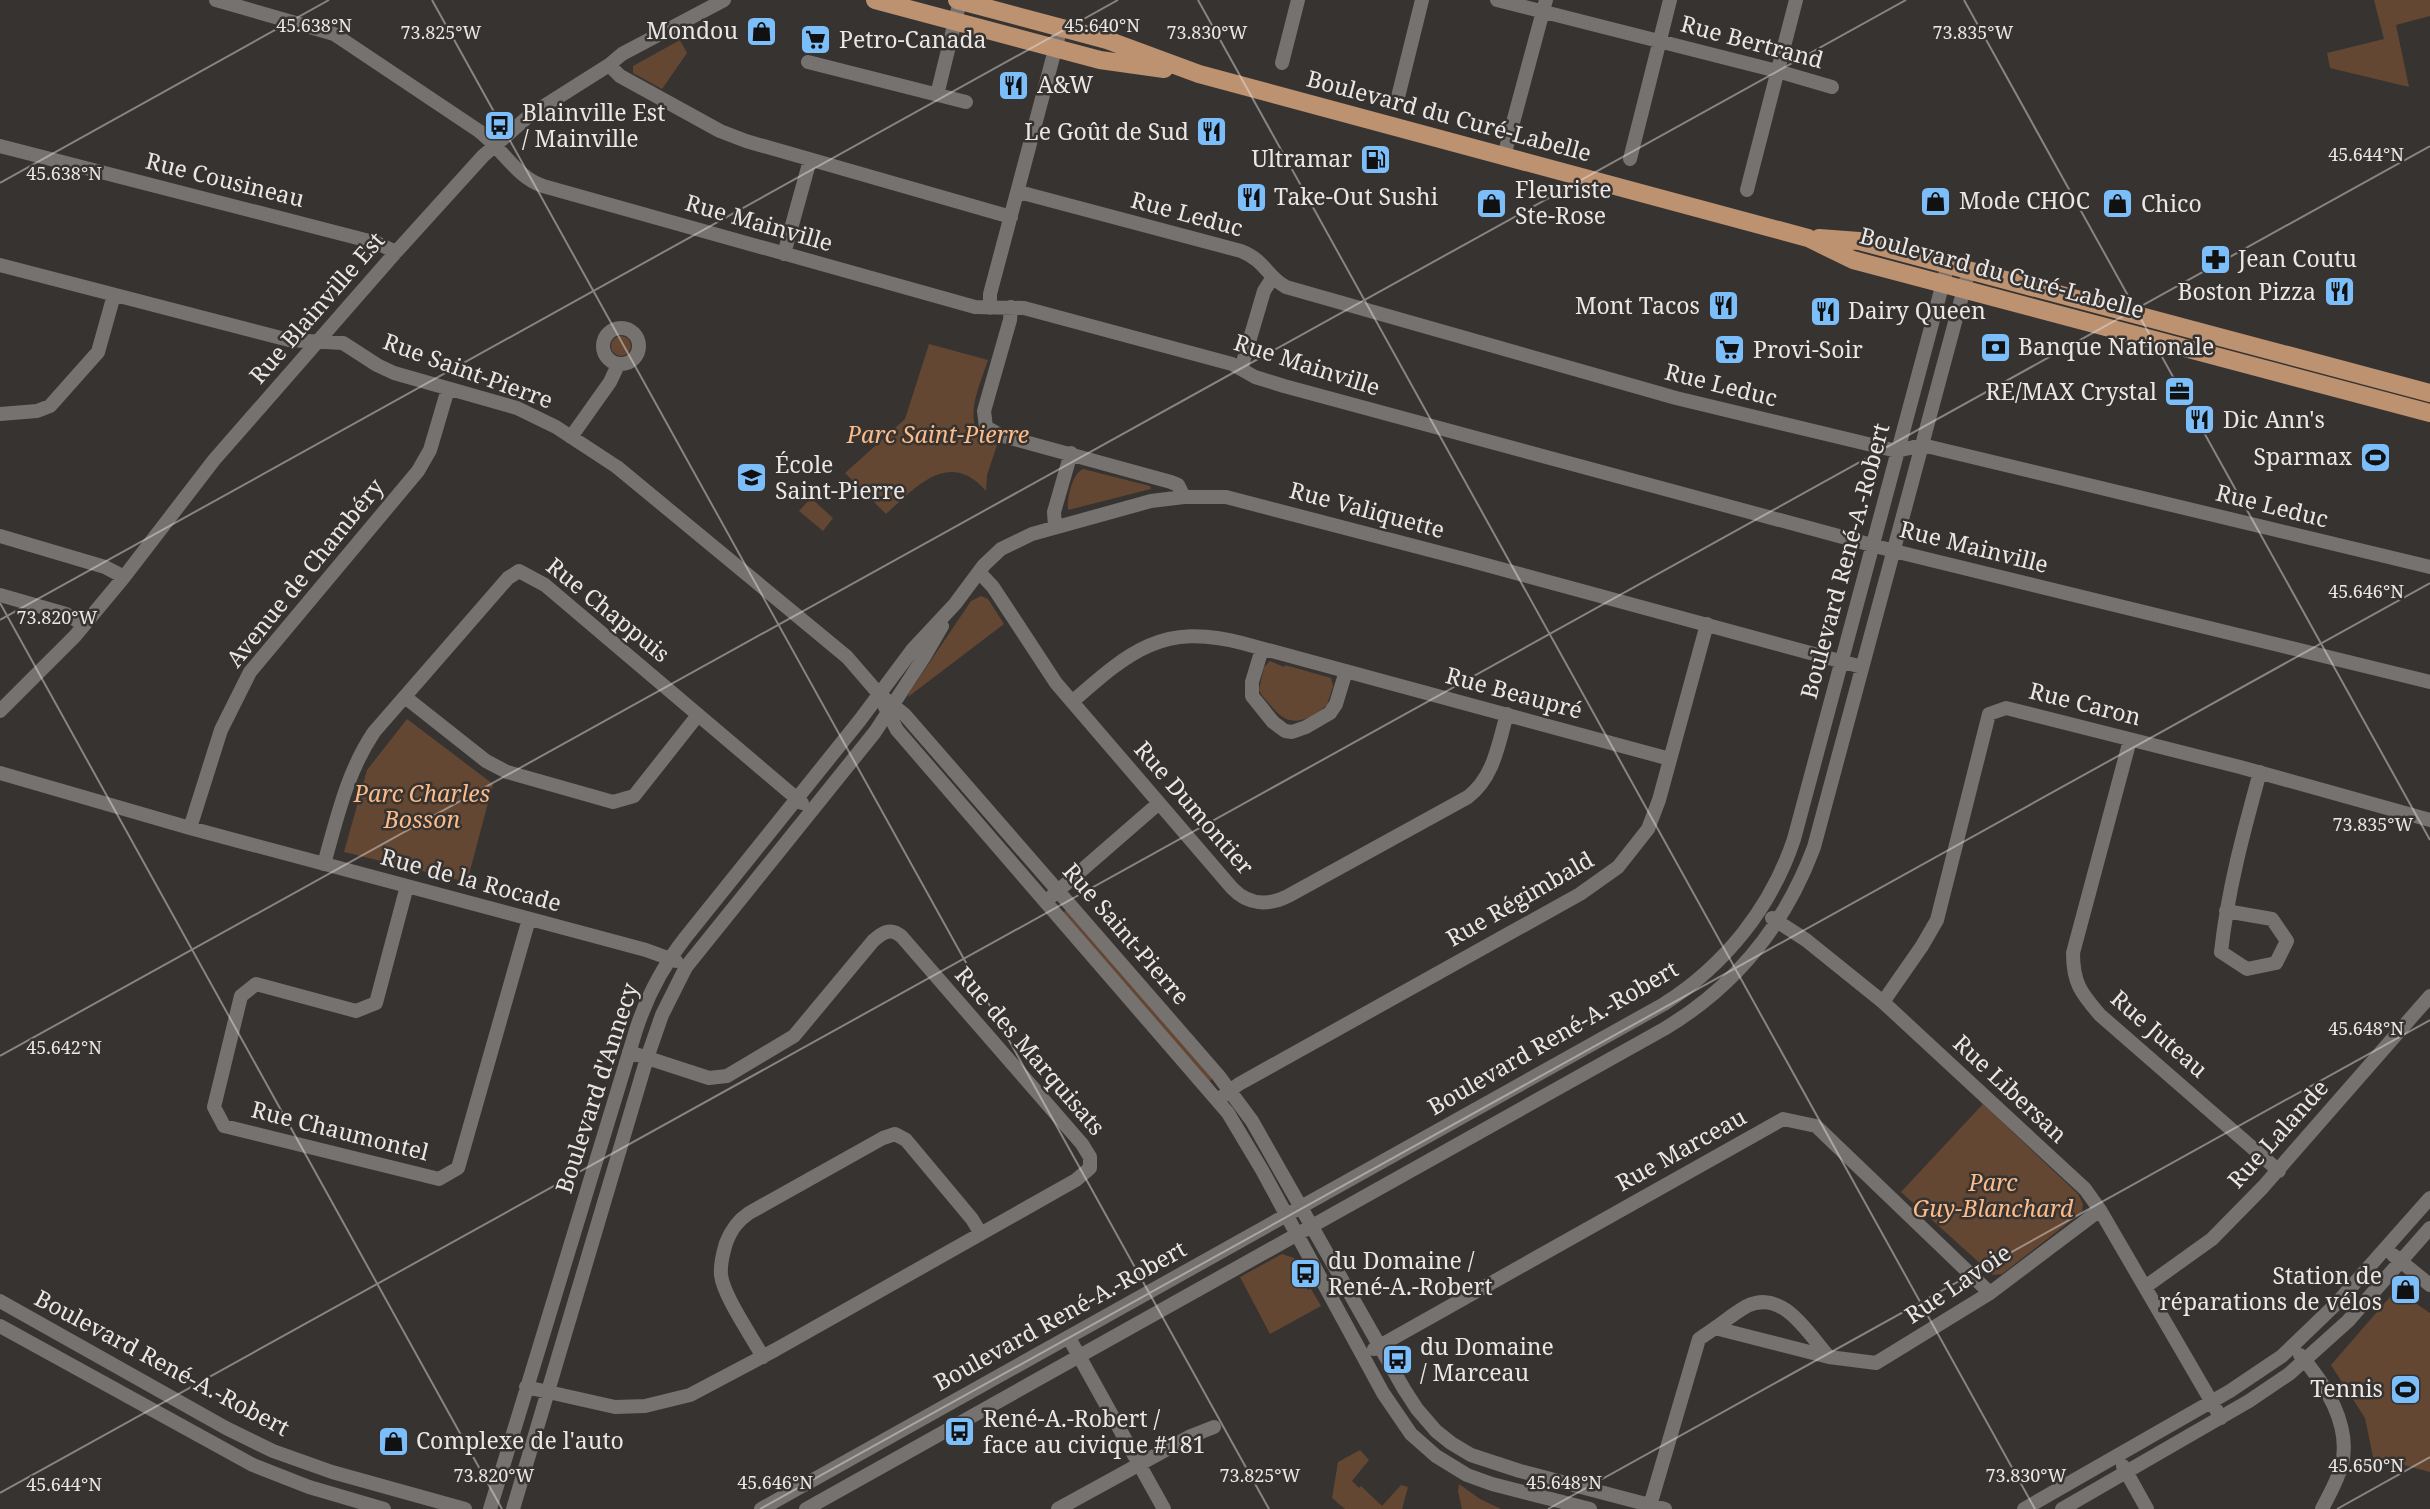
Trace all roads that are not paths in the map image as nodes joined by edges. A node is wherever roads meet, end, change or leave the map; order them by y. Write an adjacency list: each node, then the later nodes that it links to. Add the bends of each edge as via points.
1 (216, 0): 24 (street, Rue Mainville, via 334,34)
2 (724, 0): 17 (street, Rue Blainville Est)
3 (875, 0): 11 (main road, Boulevard du Curé-Labelle)
4 (959, 0): 11 (street); 12 (main road, Boulevard du Curé-Labelle)
5 (1298, 0): 16 (street)
6 (1422, 0): 22 (street)
7 (1497, 0): 10 (street, Rue Bertrand)
8 (1670, 0): 13 (street)
9 (1796, 0): 18 (street)
10 (1545, 6): 13 (street, Rue Bertrand); 26 (street)
11 (955, 21): 14 (main road, Boulevard du Curé-Labelle); 21 (street)
12 (1061, 27): 14 (street); 19 (main road, Boulevard du Curé-Labelle)
13 (1660, 41): 18 (street, Rue Bertrand); 27 (street)
14 (1056, 48): 19 (main road, Boulevard du Curé-Labelle, via 1100,60); 30 (street)
15 (808, 62): 21 (street)
16 (1282, 63)
17 (609, 65): 24 (street, Rue Blainville Est, via 538,109); 28 (street, via 620,76 720,131)
18 (1777, 71): 20 (street, Rue Bertrand); 29 (street)
19 (1199, 74): 26 (main road, Boulevard du Curé-Labelle)
20 (1832, 87)
21 (937, 95): 23 (street)
22 (1398, 97)
23 (966, 102)
24 (495, 145): 33 (street, Rue Blainville Est); 34 (street, Rue Mainville, via 538,184)
25 (0, 146): 33 (street, Rue Cousineau)
26 (1504, 156): 32 (main road, Boulevard du Curé-Labelle)
27 (1630, 159)
28 (810, 160): 31 (street); 34 (street)
29 (1747, 190)
30 (1018, 192): 31 (street); 38 (street, Rue Leduc, via 1241,251 1258,259)
31 (1011, 217): 43 (street)
32 (1808, 238): 35 (main road, Boulevard du Curé-Labelle, via 1859,241); 39 (main road, Boulevard du Curé-Labelle, via 1853,260)
33 (396, 251): 44 (street, Rue Blainville Est)
34 (783, 254): 43 (street, Rue Mainville)
35 (1948, 264): 37 (main road, Boulevard du Curé-Labelle); 39 (street, Boulevard René-A.-Robert)
36 (0, 265): 41 (street, Rue Saint-Pierre)
37 (1969, 270): 40 (street, Boulevard René-A.-Robert); 48 (main road, Boulevard du Curé-Labelle)
38 (1273, 277): 46 (street, via 1264,291); 53 (street, Rue Leduc, via 1286,287 1676,398)
39 (1943, 284): 40 (main road, Boulevard du Curé-Labelle); 53 (street, Boulevard René-A.-Robert)
40 (1963, 289): 50 (main road, Boulevard du Curé-Labelle); 52 (street, Boulevard René-A.-Robert)
41 (114, 295): 44 (street, Rue Saint-Pierre, via 289,340); 49 (street, via 98,352 50,406)
42 (1010, 307): 43 (street, Rue Mainville); 46 (street, Rue Mainville); 54 (street, via 984,411 985,424 1000,435)
43 (990, 308)
44 (318, 341): 47 (street, Rue Saint-Pierre, via 343,343 385,370); 62 (street, Rue Blainville Est, via 202,475)
45 (618, 365): 51 (street)
46 (1241, 369): 58 (street, Rue Mainville, via 1284,386)
47 (448, 389): 51 (street, Rue Saint-Pierre, via 524,411); 87 (street, Avenue de Chambéry, via 430,450 418,471 250,672 221,730)
48 (2430, 393)
49 (0, 414)
50 (2430, 414)
51 (571, 437): 72 (street, Rue Saint-Pierre, via 617,467 844,654)
52 (1922, 445): 53 (street, Rue Leduc); 59 (street, Boulevard René-A.-Robert); 60 (street, Rue Leduc)
53 (1897, 451): 58 (street, Boulevard René-A.-Robert)
54 (1072, 453): 55 (street, via 1171,482); 56 (street, via 1054,512)
55 (1184, 496): 56 (street, Boulevard d'Annecy); 65 (street, Rue Valiquette, via 1244,501)
56 (1055, 527): 61 (street, Boulevard d'Annecy, via 1011,542)
57 (0, 536): 62 (street)
58 (1872, 545): 59 (street, Rue Mainville); 68 (street, Boulevard René-A.-Robert)
59 (1894, 551): 69 (street, Boulevard René-A.-Robert); 71 (street, Rue Mainville)
60 (2430, 568)
61 (979, 572): 64 (street, Boulevard d'Annecy); 74 (street, Rue Dumontier)
62 (124, 577): 66 (street, Rue Blainville Est)
63 (0, 595): 66 (street, via 66,614)
64 (954, 604): 72 (street, Boulevard d'Annecy); 75 (street, Boulevard d'Annecy)
65 (1707, 624): 68 (street, Rue Valiquette); 80 (street, Rue Régimbald)
66 (84, 625): 76 (street, Rue Blainville Est)
67 (1262, 649): 70 (street, Rue Beaupré); 70 (street, via 1252,696 1285,731 1300,729 1330,713); 74 (street, Rue Beaupré, via 1205,635 1148,646 1121,661)
68 (1842, 661): 69 (street, Rue Valiquette); 92 (street, Boulevard René-A.-Robert, via 1790,851)
69 (1862, 667): 95 (street, Boulevard René-A.-Robert, via 1817,836)
70 (1346, 671): 77 (street, Rue Beaupré)
71 (2430, 682)
72 (879, 694): 75 (street, Rue Saint-Pierre); 83 (street, Boulevard d'Annecy)
73 (405, 698): 78 (street, via 507,772 613,802 634,796); 78 (street, Rue Chappuis, via 508,578 519,571 537,579); 88 (street, Rue Chappuis, via 363,749 344,792)
74 (1072, 702): 84 (street, Rue Dumontier)
75 (890, 708): 85 (street, Boulevard d'Annecy); 90 (street, Rue Saint-Pierre, via 905,715); 91 (street, Rue Saint-Pierre, via 897,730)
76 (0, 711)
77 (1507, 714): 80 (street, Rue Beaupré); 84 (street, Rue Dumontier, via 1491,769 1472,794 1276,901 1258,903 1241,897)
78 (698, 715): 83 (street, Rue Chappuis)
79 (2130, 740): 81 (street, Rue Caron); 99 (street, Rue Caron, via 2006,708 1989,714 1937,920); 104 (street, Rue Juteau, via 2073,953 2073,973 2081,994 2100,1015)
80 (1670, 759): 102 (street, Rue Régimbald, via 1647,829 1606,877)
81 (2260, 772): 86 (street, Rue Caron); 93 (street)
82 (0, 773): 87 (street, Rue de la Rocade)
83 (797, 799): 85 (street, Rue Chappuis); 96 (street, Boulevard d'Annecy)
84 (1159, 803): 90 (street)
85 (812, 811): 97 (street, Boulevard d'Annecy)
86 (2430, 820)
87 (190, 828): 88 (street, Rue de la Rocade)
88 (324, 864): 89 (street, Rue de la Rocade)
89 (407, 886): 94 (street, Rue de la Rocade); 94 (street, Rue Chaumontel, via 376,1003 356,1012 256,984 241,996 214,1107 225,1126 439,1179 458,1168)
90 (1058, 890): 91 (street); 102 (street, Rue Saint-Pierre)
91 (1045, 902): 103 (street, Rue Saint-Pierre)
92 (1760, 910): 95 (street, Rue Libersan); 106 (street, Boulevard René-A.-Robert, via 1719,960 1664,1004)
93 (2226, 911): 93 (street, via 2272,919 2287,941 2276,963 2247,969 2221,952)
94 (529, 919): 96 (street, Rue de la Rocade)
95 (1778, 922): 99 (street, Rue Libersan); 109 (street, Boulevard René-A.-Robert, via 1742,968 1685,1016)
96 (670, 958): 97 (street, Rue de la Rocade); 100 (street, Boulevard d'Annecy, via 645,1003)
97 (686, 967): 101 (street, Boulevard d'Annecy)
98 (2430, 996): 104 (street, Rue Lalande)
99 (1883, 1002): 107 (street, Rue Libersan, via 2085,1189)
100 (629, 1052): 101 (street, Rue des Marquisats); 129 (street, Boulevard d'Annecy)
101 (647, 1058): 111 (street, Rue des Marquisats, via 709,1078 727,1076 794,1035 877,937 896,932 1090,1157 1090,1168 1082,1177); 130 (street, Boulevard d'Annecy)
102 (1230, 1090): 103 (street, Rue Régimbald); 106 (street, Rue Saint-Pierre)
103 (1218, 1100): 108 (street, Rue Saint-Pierre)
104 (2279, 1171): 116 (street, Rue Lalande, via 2212,1239)
105 (2430, 1198): 113 (street)
106 (1301, 1208): 108 (street, Boulevard René-A.-Robert); 109 (street, Rue Saint-Pierre)
107 (2100, 1210): 116 (street, Rue Libersan); 117 (street, Rue Lavoie)
108 (1287, 1215): 112 (street, Rue Saint-Pierre); 121 (street, Boulevard René-A.-Robert)
109 (1312, 1226): 112 (street, Boulevard René-A.-Robert); 122 (street, Rue Saint-Pierre)
110 (2430, 1228): 114 (street)
111 (981, 1234): 126 (street, Rue des Marquisats); 126 (street, via 906,1140 895,1134 749,1213 730,1232 721,1273)
112 (1296, 1235): 124 (street, Boulevard René-A.-Robert); 125 (street, Rue Saint-Pierre)
113 (2385, 1248): 114 (street); 123 (street)
114 (2401, 1262): 115 (street); 128 (street)
115 (2430, 1285)
116 (2145, 1287): 131 (street, Rue Libersan)
117 (1990, 1293): 122 (street, Rue Marceau, via 1816,1126 1783,1119); 127 (street, Rue Lavoie, via 1876,1363)
118 (0, 1301): 139 (street, Boulevard René-A.-Robert, via 273,1451)
119 (0, 1326): 138 (street, Boulevard René-A.-Robert, via 253,1465)
120 (1715, 1328): 127 (street, Rue Lavoie); 127 (street, via 1746,1306 1765,1301 1787,1309); 137 (street, via 1699,1339)
121 (1069, 1338): 124 (street); 142 (street, Boulevard René-A.-Robert)
122 (1379, 1346): 125 (street, Rue Marceau); 137 (street, Rue Saint-Pierre, via 1417,1409 1455,1446 1500,1465)
123 (2293, 1347): 128 (street); 131 (street)
124 (1079, 1356): 135 (street); 143 (street, Boulevard René-A.-Robert)
125 (1363, 1356): 146 (street, Rue Saint-Pierre, via 1399,1419 1444,1462 1492,1484)
126 (763, 1357): 130 (street, Rue des Marquisats, via 703,1389 654,1405 607,1407)
127 (1829, 1357)
128 (2305, 1361): 132 (street); 151 (street, via 2333,1406 2343,1443 2340,1471)
129 (526, 1387): 130 (street, Rue des Marquisats); 140 (street, Boulevard d'Annecy)
130 (548, 1393): 141 (street, Boulevard d'Annecy)
131 (2211, 1402): 132 (street, Rue Libersan); 134 (street)
132 (2221, 1418): 136 (street)
133 (1214, 1427): 135 (street)
134 (2117, 1456): 136 (street); 148 (street)
135 (1139, 1464): 144 (street); 145 (street)
136 (2126, 1472): 149 (street); 150 (street)
137 (1650, 1507): 147 (street, Rue Saint-Pierre)
138 (384, 1509)
139 (465, 1509)
140 (490, 1509)
141 (513, 1509)
142 (761, 1509)
143 (806, 1509)
144 (1058, 1509)
145 (1164, 1509)
146 (1590, 1509)
147 (1665, 1509)
148 (2024, 1509)
149 (2062, 1509)
150 (2147, 1509)
151 (2322, 1509)

